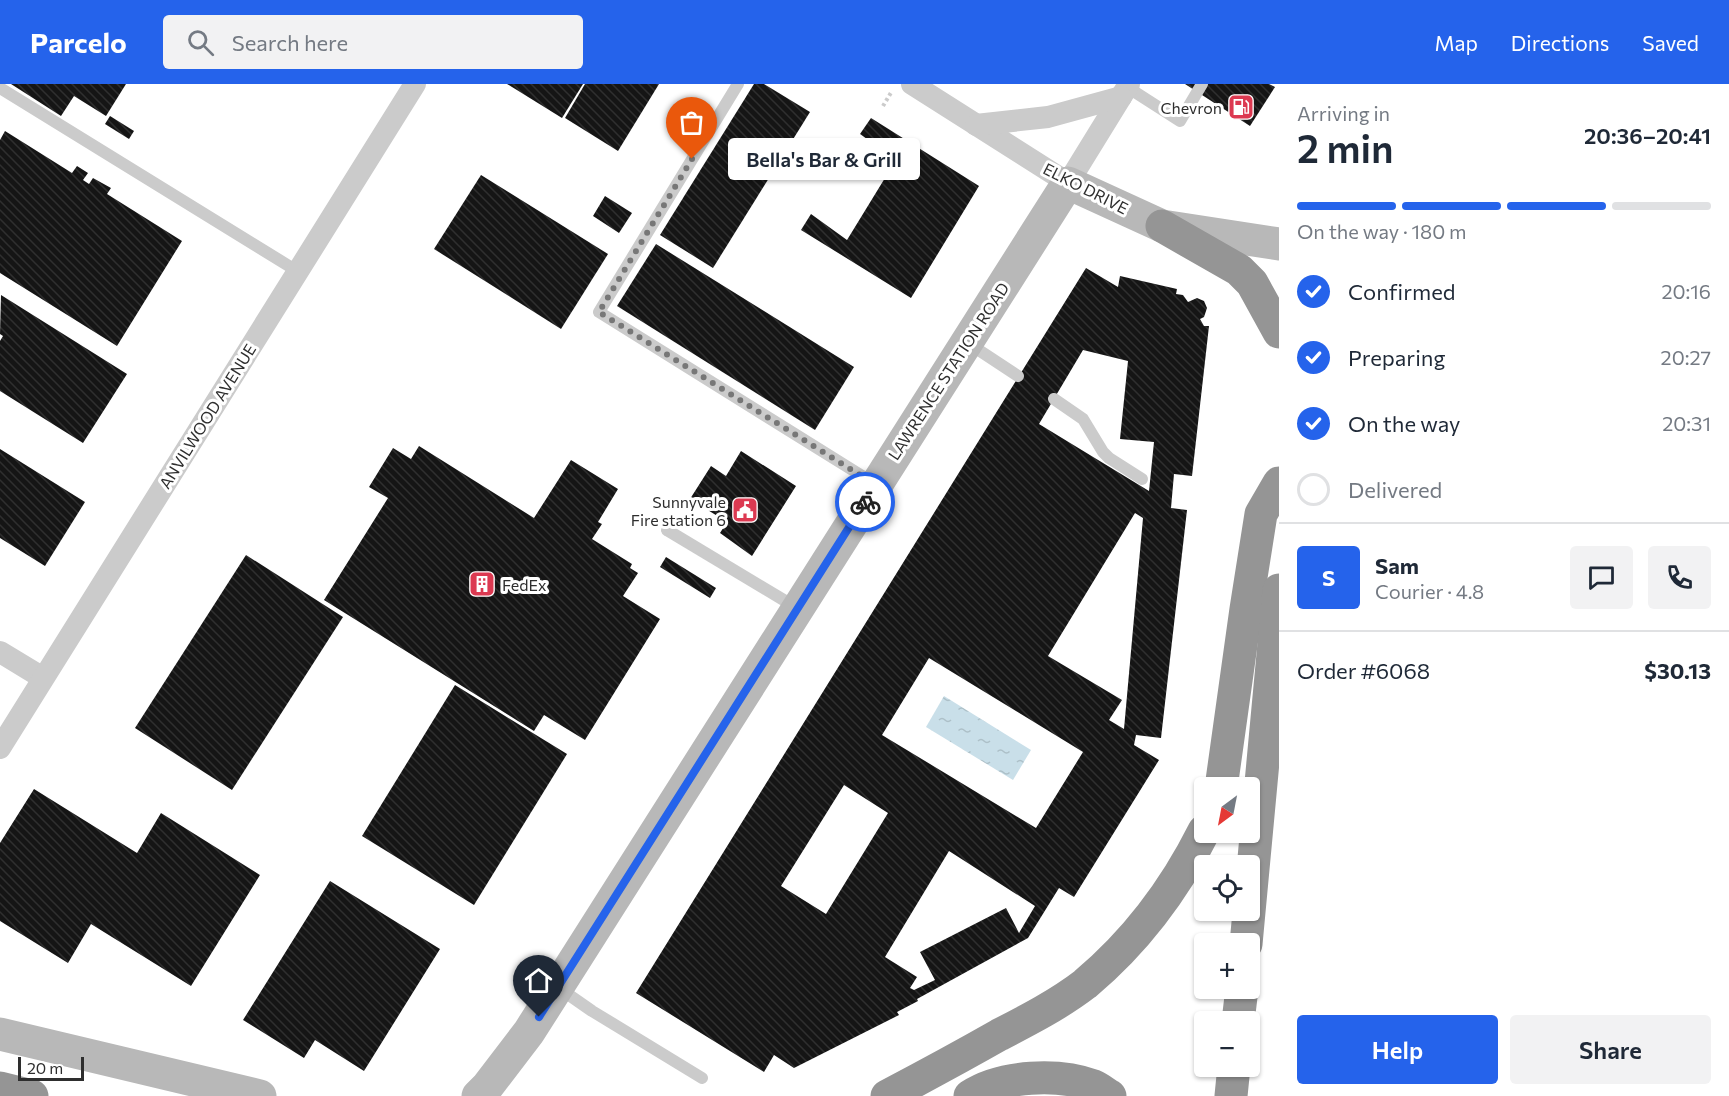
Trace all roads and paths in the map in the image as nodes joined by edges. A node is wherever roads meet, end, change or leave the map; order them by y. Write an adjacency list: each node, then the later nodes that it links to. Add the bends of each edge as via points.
1 (415, 84): 13 (street, ANVILWOOD AVENUE)
2 (738, 84): 20 (lane, via 599,312)
3 (896, 84): 8 (path)
4 (912, 84): 9 (street, ELKO DRIVE)
5 (1202, 84): 7 (lane, via 1180,121)
6 (0, 88): 13 (lane)
7 (1126, 89): 9 (street, via 1048,117); 10 (street, LAWRENCE STATION ROAD)
8 (883, 106)
9 (976, 124): 10 (street, ELKO DRIVE)
10 (1068, 183): 11 (street, ELKO DRIVE); 15 (street, LAWRENCE STATION ROAD)
11 (1162, 226): 12 (street, ELKO DRIVE); 14 (highway, via 1239,270 1252,283)
12 (1279, 244)
13 (297, 271): 25 (street, ANVILWOOD AVENUE)
14 (1279, 332)
15 (967, 342): 16 (lane); 20 (street, LAWRENCE STATION ROAD)
16 (1018, 376)
17 (1054, 399): 18 (lane, via 1083,419 1109,458)
18 (1142, 479)
19 (1279, 483): 27 (highway, via 1261,514)
20 (876, 485): 23 (street, LAWRENCE STATION ROAD)
21 (667, 530): 23 (lane)
22 (1279, 590): 29 (highway)
23 (798, 609): 30 (street, LAWRENCE STATION ROAD)
24 (0, 652): 25 (street)
25 (43, 678): 26 (street, ANVILWOOD AVENUE)
26 (0, 748)
27 (1223, 777)
28 (1198, 843): 38 (highway, via 1153,914 1119,954 1083,985 1039,1014)
29 (1247, 933)
30 (558, 987): 33 (lane); 37 (street, LAWRENCE STATION ROAD, via 529,1032)
31 (0, 1034): 36 (street)
32 (1233, 1077): 41 (highway)
33 (702, 1078)
34 (0, 1088): 35 (highway)
35 (32, 1096)
36 (260, 1096)
37 (478, 1096)
38 (887, 1096)
39 (970, 1096): 40 (highway, via 1009,1081 1052,1078 1094,1086)
40 (1110, 1096)
41 (1231, 1096)

